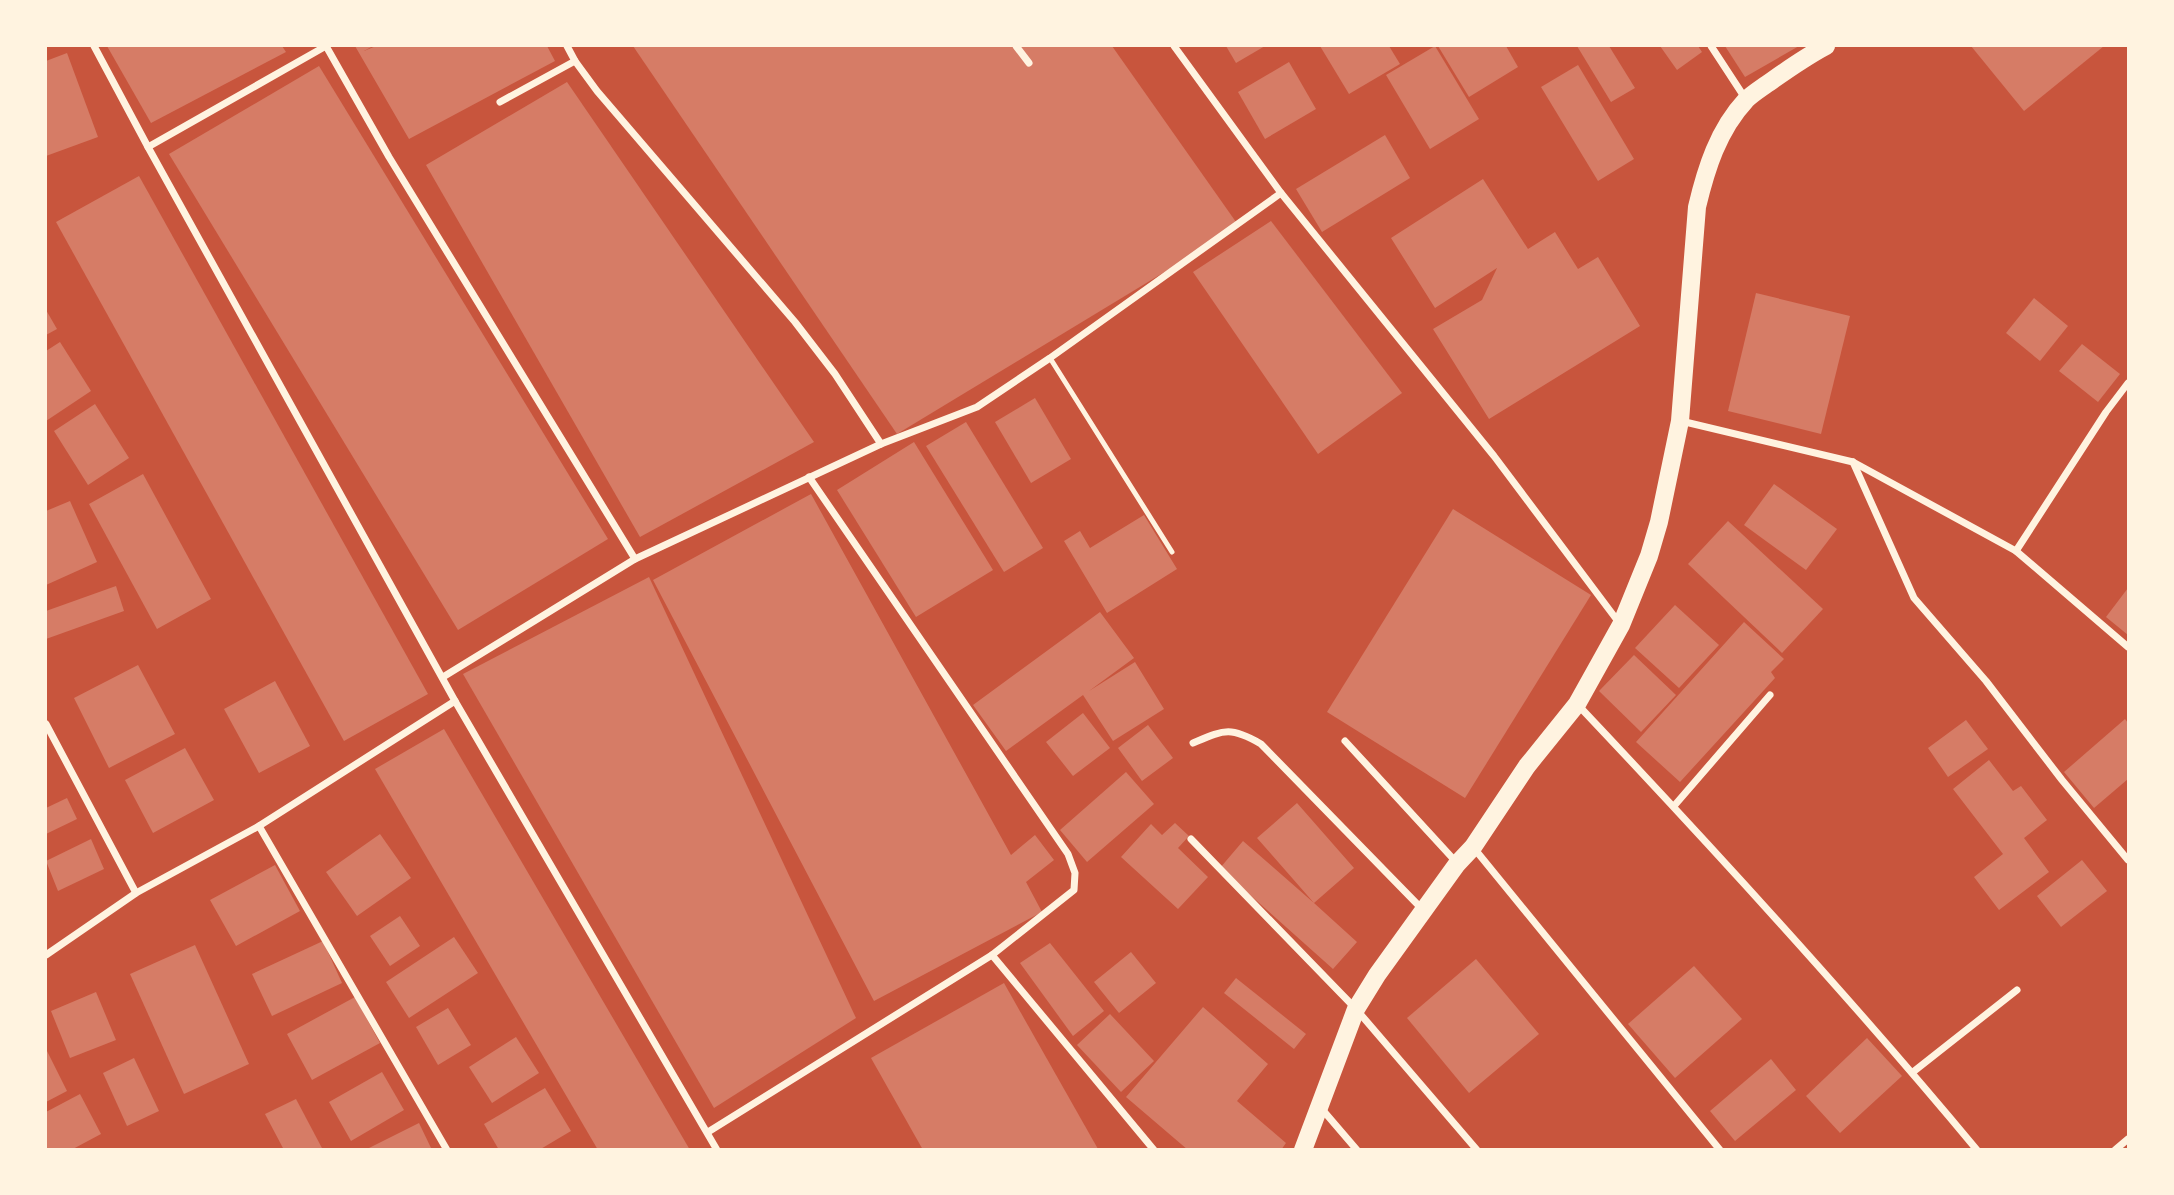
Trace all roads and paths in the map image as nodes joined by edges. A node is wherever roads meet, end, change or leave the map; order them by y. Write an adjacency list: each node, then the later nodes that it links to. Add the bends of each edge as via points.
1 (94, 46): 12 (street)
2 (326, 46): 12 (street); 22 (street)
3 (568, 46): 8 (street)
4 (1016, 46): 9 (street)
5 (1174, 46): 13 (street)
6 (1711, 46): 10 (street)
7 (1826, 46): 10 (main road)
8 (575, 61): 11 (street); 17 (street, via 795,322)
9 (1029, 63)
10 (1746, 99): 16 (main road, via 1714,149 1697,207)
11 (500, 102)
12 (148, 147): 25 (street)
13 (1281, 193): 14 (street); 23 (street, via 1493,456)
14 (1050, 358): 17 (street, via 977,407); 21 (lane)
15 (2129, 383): 20 (street)
16 (1680, 421): 18 (street); 23 (main road, via 1659,522)
17 (880, 444): 19 (street)
18 (1853, 462): 20 (street); 36 (street, via 1914,598)
19 (809, 477): 22 (street); 41 (street, via 1068,854 1076,873 1074,890)
20 (2016, 551): 24 (street)
21 (1172, 552)
22 (635, 559): 25 (street)
23 (1621, 625): 28 (main road)
24 (2129, 646)
25 (443, 677): 27 (street)
26 (1770, 695): 32 (street)
27 (455, 701): 33 (street); 46 (street)
28 (1577, 704): 32 (street); 35 (main road, via 1527,766)
29 (46, 724): 38 (street)
30 (1345, 741): 37 (street)
31 (1193, 743): 39 (street, via 1221,732 1241,732 1261,744)
32 (1674, 806): 44 (street)
33 (259, 826): 38 (street); 48 (street)
34 (1191, 839): 43 (street)
35 (1472, 847): 37 (main road); 54 (street)
36 (2129, 860)
37 (1457, 864): 39 (main road)
38 (136, 893): 40 (street)
39 (1424, 911): 43 (main road)
40 (46, 955)
41 (992, 955): 46 (street); 50 (street)
42 (2017, 990): 44 (street)
43 (1356, 1009): 45 (main road); 53 (street)
44 (1913, 1072): 55 (street)
45 (1318, 1105): 51 (main road); 52 (street)
46 (708, 1132): 49 (street)
47 (2129, 1139): 56 (street)
48 (447, 1150)
49 (717, 1150)
50 (1154, 1150)
51 (1303, 1150)
52 (1357, 1150)
53 (1477, 1150)
54 (1720, 1150)
55 (1977, 1150)
56 (2115, 1150)

